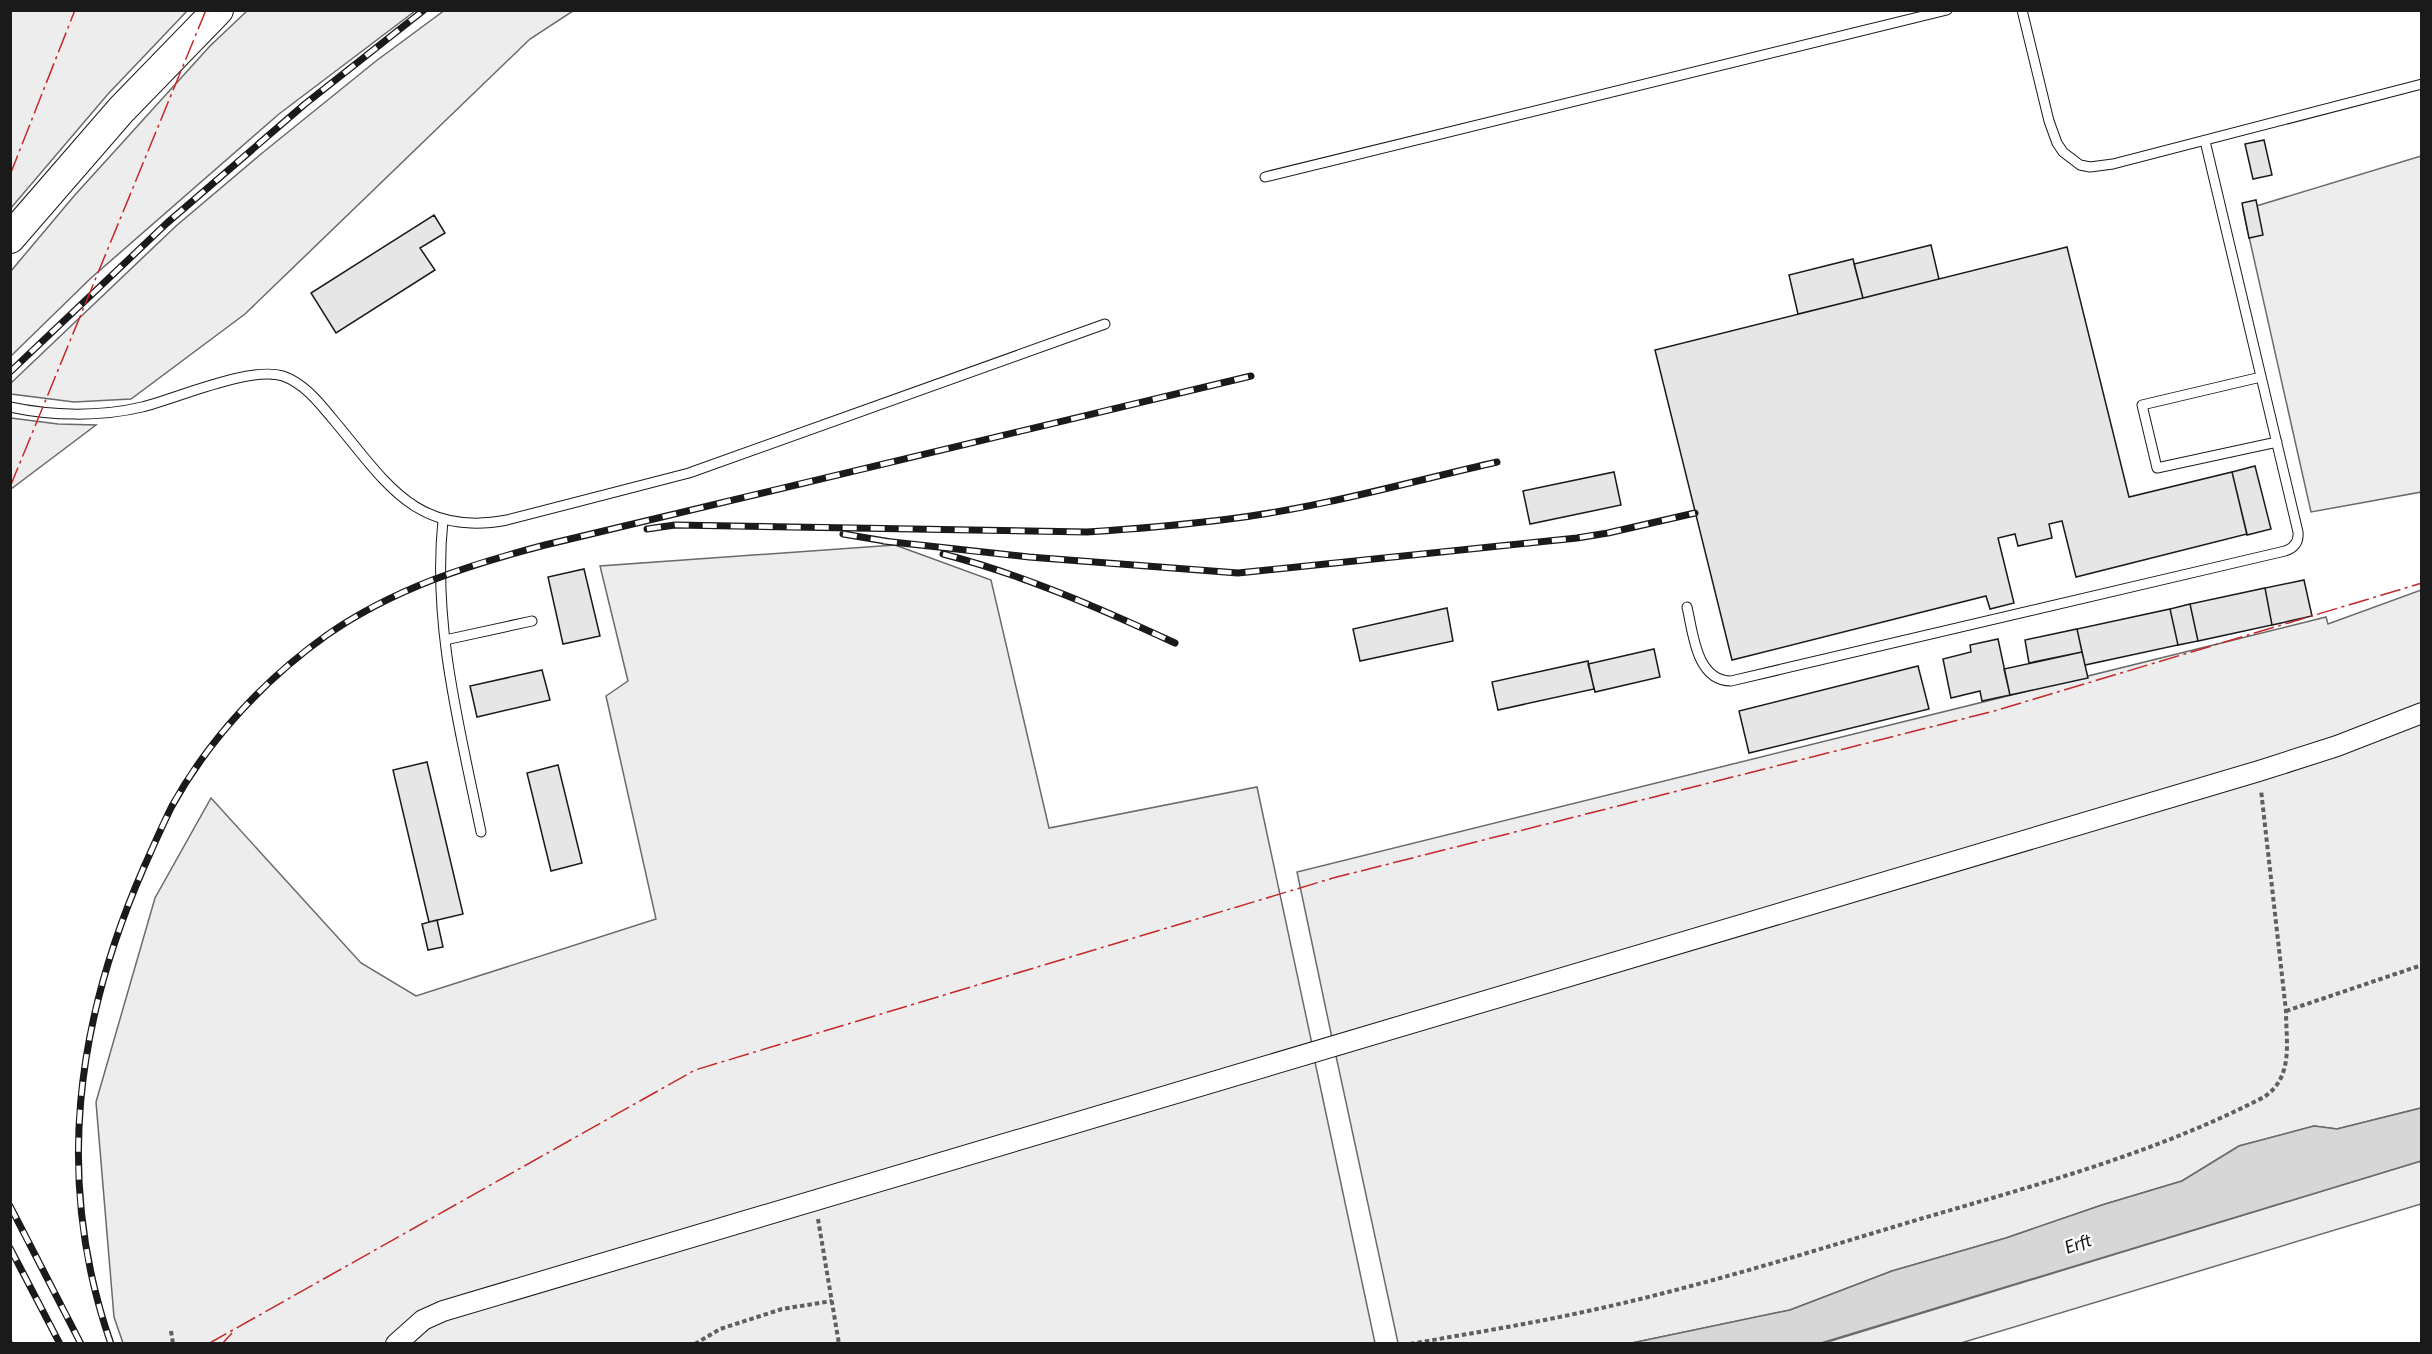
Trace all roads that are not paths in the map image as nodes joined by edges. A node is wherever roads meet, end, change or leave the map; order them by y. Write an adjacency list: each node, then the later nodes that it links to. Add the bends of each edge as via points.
1 (218, 10): 7 (main road, via 129,102)
2 (1947, 10): 6 (lane)
3 (2022, 10): 5 (lane, via 2052,132 2072,160 2080,165 2101,166)
4 (2421, 84): 5 (lane)
5 (2205, 141): 9 (lane)
6 (1265, 177)
7 (10, 238)
8 (1105, 324): 12 (lane, via 675,477 489,523)
9 (2261, 377): 11 (lane); 11 (lane, via 2142,405 2157,468)
10 (10, 407): 12 (lane, via 62,414 110,412 141,407 251,375 282,376 309,393 398,493)
11 (2277, 442): 13 (lane, via 2299,535 2294,546 2285,551 1731,681 1716,678 1705,667)
12 (442, 520): 15 (lane, via 440,561)
13 (1687, 607)
14 (532, 621): 15 (lane)
15 (445, 640): 17 (lane)
16 (2421, 713): 18 (street, via 2259,771 443,1311 415,1326)
17 (481, 832)
18 (396, 1344)

